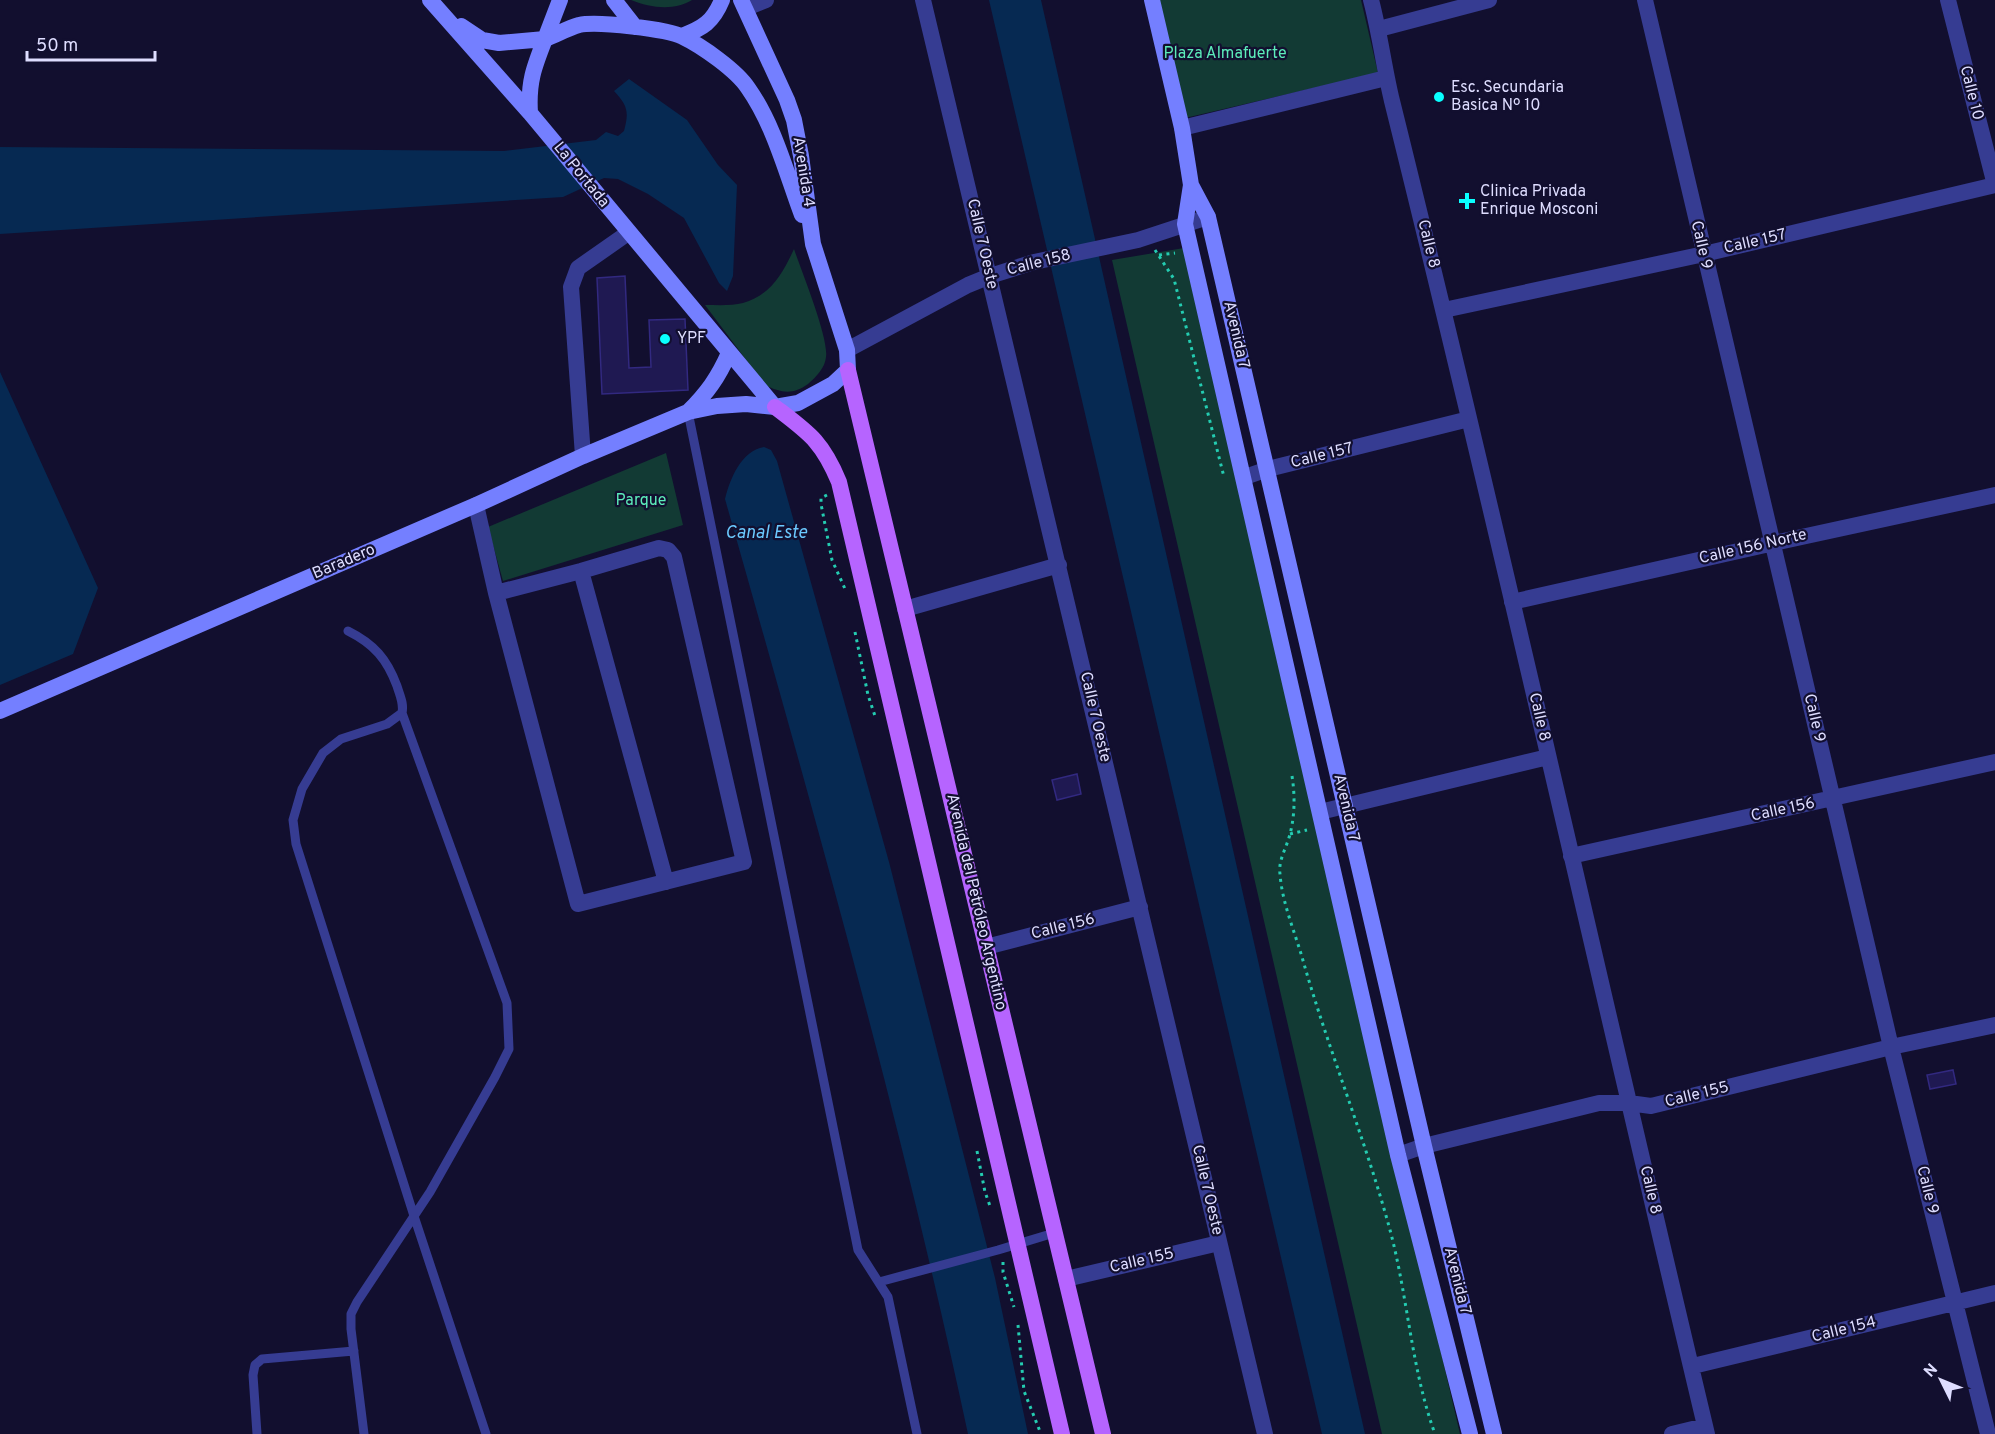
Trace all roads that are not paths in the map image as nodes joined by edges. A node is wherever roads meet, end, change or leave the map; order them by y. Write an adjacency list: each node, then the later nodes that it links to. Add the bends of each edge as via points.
1 (430, 0): 13 (main road, La Portada)
2 (560, 0): 17 (main road)
3 (614, 0): 14 (main road)
4 (722, 0): 16 (main road, via 716,14 701,28)
5 (766, 0): 12 (street)
6 (923, 0): 28 (street, Calle 7 Oeste)
7 (1152, 0): 20 (main road, Avenida 7)
8 (1371, 0): 15 (street, Calle 8)
9 (1490, 0): 15 (street)
10 (1645, 0): 27 (street, Calle 9)
11 (1947, 0): 22 (street, Calle 10)
12 (743, 4): 26 (main road, Avenida 4, via 794,120)
13 (442, 14): 17 (main road, via 482,40 499,43); 19 (main road, La Portada)
14 (635, 27): 16 (main road); 17 (main road, via 579,25)
15 (1379, 29): 18 (street, Calle 8)
16 (682, 36): 26 (main road, via 726,65 747,86 765,116)
17 (545, 39): 19 (main road, via 528,92)
18 (1386, 78): 20 (street); 29 (street, Calle 8)
19 (530, 113): 25 (main road, La Portada)
20 (1182, 128): 21 (main road, Avenida 7)
21 (1191, 185): 23 (main road, Avenida 7); 24 (main road, Avenida 7)
22 (1995, 185): 27 (street, Calle 157)
23 (1208, 216): 24 (street, Calle 158); 37 (main road, Avenida 7)
24 (1185, 224): 28 (street, Calle 158, via 1141,239 1034,262); 38 (main road, Avenida 7)
25 (628, 233): 31 (main road, La Portada); 36 (street, via 578,268 571,287)
26 (813, 244): 30 (main road, Avenida 4)
27 (1704, 254): 29 (street, Calle 157); 41 (street, Calle 9)
28 (990, 276): 30 (street, Calle 158); 42 (street, Calle 7 Oeste)
29 (1444, 310): 35 (street, Calle 8)
30 (847, 350): 32 (main road, Avenida 4)
31 (729, 353): 33 (main road, La Portada); 34 (main road, Baradero, via 719,375)
32 (848, 370): 33 (main road, Baradero, via 814,396); 46 (main road, Avenida del Petróleo Argentino)
33 (775, 407): 34 (main road, Baradero, via 717,406); 67 (main road, via 821,446 839,482)
34 (688, 412): 36 (main road, Baradero); 69 (lane, via 858,1250)
35 (1469, 419): 37 (street, Calle 157); 45 (street, Calle 8)
36 (582, 456): 40 (main road, Baradero)
37 (1268, 470): 38 (street, Calle 157); 53 (main road, Avenida 7)
38 (1245, 477): 54 (main road, Avenida 7)
39 (1995, 495): 41 (street, Calle 156 Norte)
40 (476, 505): 44 (street); 48 (main road, Baradero)
41 (1774, 543): 45 (street, Calle 156 Norte); 52 (street, Calle 9)
42 (1059, 565): 46 (street); 57 (street, Calle 7 Oeste)
43 (581, 571): 44 (street); 56 (street); 56 (street, via 659,548 674,556 744,862)
44 (496, 594): 56 (street, via 578,904)
45 (1512, 602): 50 (street, Calle 8)
46 (905, 609): 58 (main road, Avenida del Petróleo Argentino)
47 (348, 631): 49 (lane, via 363,639 390,667 404,704)
48 (0, 711)
49 (402, 713): 64 (lane, via 507,1003 509,1030 509,1049 495,1077); 64 (lane, via 387,724 341,739 323,753 302,789 293,820 296,844)
50 (1548, 757): 53 (street); 55 (street, Calle 8)
51 (1995, 762): 52 (street, Calle 156)
52 (1832, 799): 55 (street, Calle 156); 60 (street, Calle 9)
53 (1345, 806): 54 (street); 62 (main road, Avenida 7)
54 (1320, 812): 63 (main road, Avenida 7)
55 (1571, 856): 61 (street, Calle 8)
56 (666, 882)
57 (1140, 907): 58 (street, Calle 156); 66 (street, Calle 7 Oeste)
58 (986, 947): 65 (main road, Avenida del Petróleo Argentino)
59 (1995, 1025): 60 (street, Calle 155)
60 (1891, 1047): 61 (street, Calle 155, via 1651,1106); 71 (street, Calle 9)
61 (1629, 1103): 62 (street, Calle 155, via 1599,1103); 73 (street, Calle 8)
62 (1424, 1146): 63 (street, Calle 155); 83 (main road, Avenida 7)
63 (1398, 1155): 82 (main road, Avenida 7)
64 (414, 1216): 72 (lane, via 351,1314); 77 (lane)
65 (1054, 1233): 67 (lane); 68 (main road, Avenida del Petróleo Argentino)
66 (1219, 1243): 68 (street, Calle 155); 81 (street, Calle 7 Oeste)
67 (1017, 1244): 69 (lane); 79 (main road)
68 (1066, 1279): 80 (main road, Avenida del Petróleo Argentino)
69 (879, 1282): 78 (lane, via 888,1297)
70 (1995, 1293): 71 (street, Calle 154)
71 (1955, 1303): 73 (street, Calle 154); 85 (street, Calle 9)
72 (354, 1351): 75 (lane, via 262,1359 255,1365); 76 (lane)
73 (1693, 1366): 74 (street, Calle 8)
74 (1706, 1430): 84 (street)
75 (258, 1434)
76 (364, 1434)
77 (486, 1434)
78 (917, 1434)
79 (1062, 1434)
80 (1103, 1434)
81 (1265, 1434)
82 (1470, 1434)
83 (1494, 1434)
84 (1672, 1434)
85 (1988, 1434)

